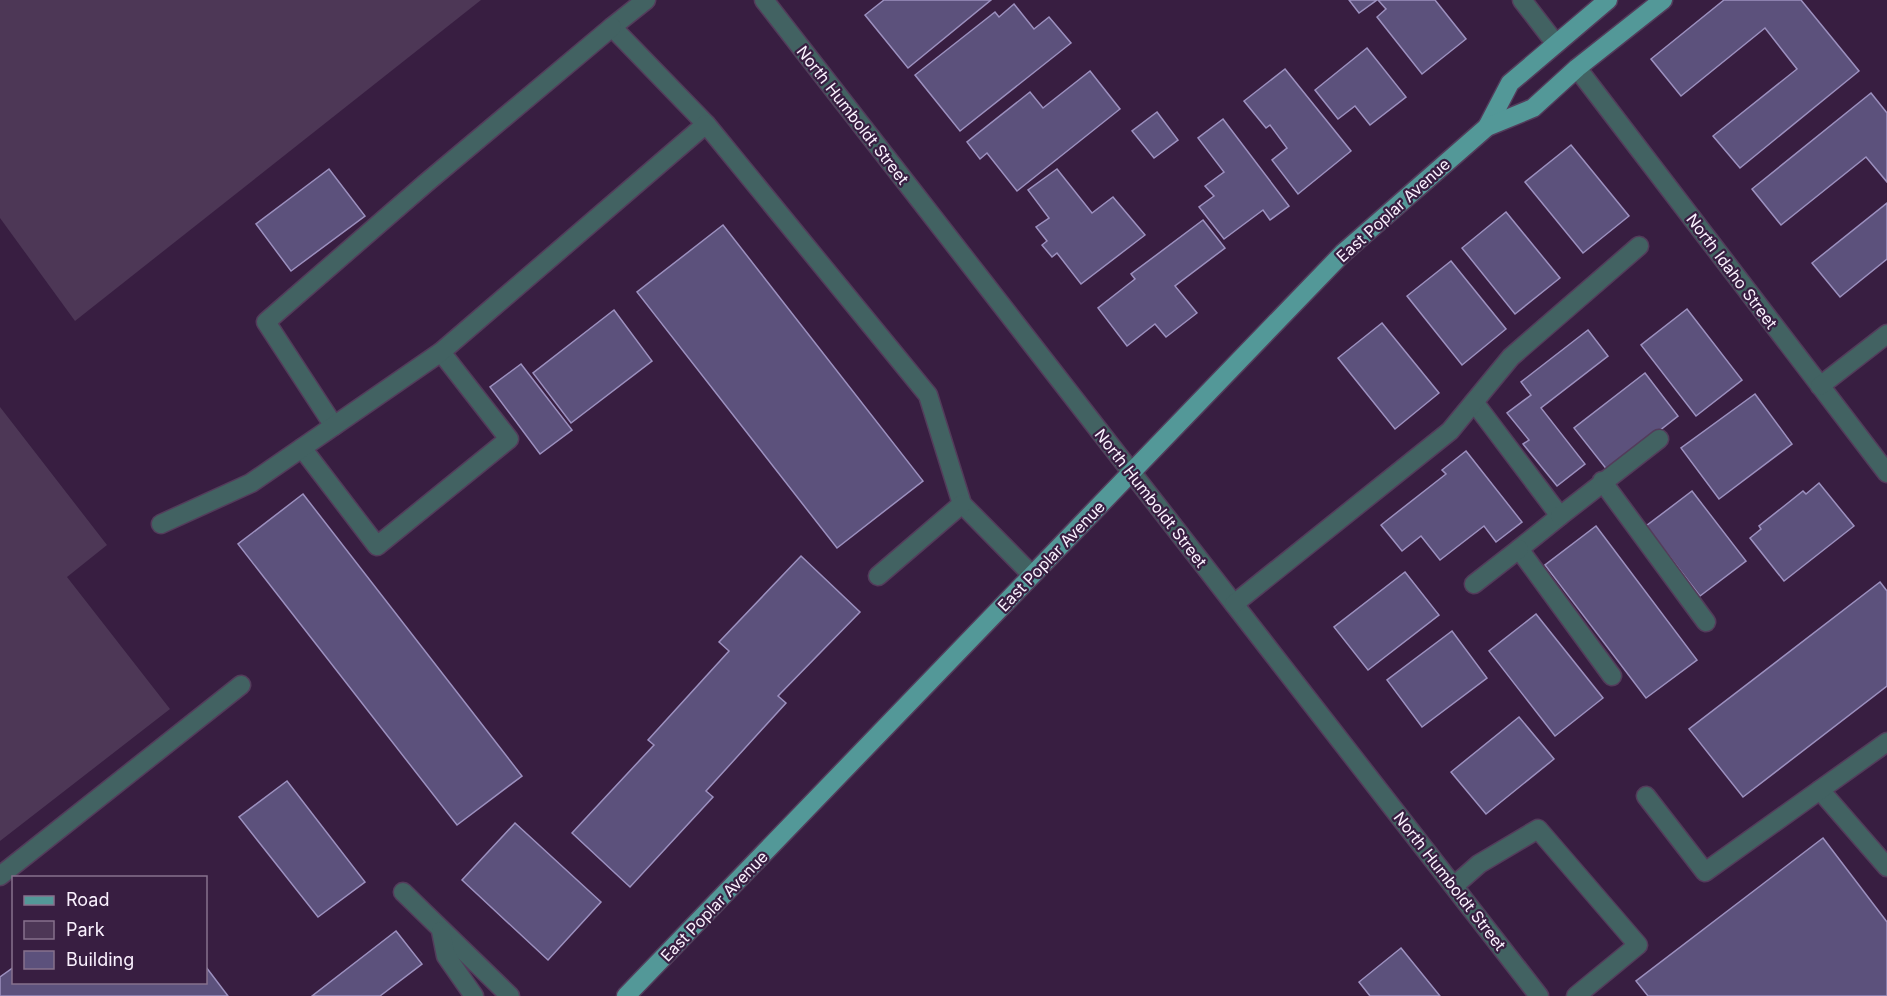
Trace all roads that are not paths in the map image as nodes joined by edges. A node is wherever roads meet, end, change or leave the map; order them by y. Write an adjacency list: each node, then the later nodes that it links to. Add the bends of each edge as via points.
1 (646, 0): 6 (street)
2 (764, 0): 19 (street, North Humboldt Street)
3 (1522, 0): 7 (street)
4 (1608, 0): 7 (main road, East Poplar Avenue)
5 (1663, 0): 8 (main road, East Poplar Avenue)
6 (612, 27): 9 (street); 16 (street, via 266,322)
7 (1556, 44): 10 (main road, East Poplar Avenue, via 1510,83)
8 (1578, 68): 10 (main road, East Poplar Avenue, via 1533,108); 14 (street, North Idaho Street)
9 (706, 124): 13 (street); 22 (street, via 928,395)
10 (1487, 127): 19 (main road, East Poplar Avenue, via 1343,253)
11 (1639, 246): 15 (street, via 1511,357)
12 (1887, 334): 14 (street)
13 (441, 352): 16 (street); 18 (street, via 509,440 377,546)
14 (1820, 386): 20 (street, North Idaho Street)
15 (1474, 402): 23 (street); 29 (street, via 1450,431)
16 (334, 426): 18 (street)
17 (1659, 439): 21 (street)
18 (302, 448): 24 (street, via 251,483)
19 (1131, 473): 26 (main road, East Poplar Avenue); 29 (street, North Humboldt Street)
20 (1887, 473)
21 (1602, 481): 23 (street); 30 (street)
22 (962, 504): 26 (street); 27 (street)
23 (1560, 516): 25 (street)
24 (161, 524)
25 (1519, 549): 28 (street); 31 (street)
26 (1032, 575): 43 (main road, East Poplar Avenue)
27 (878, 576)
28 (1474, 584)
29 (1234, 604): 38 (street, North Humboldt Street)
30 (1706, 622)
31 (1612, 676)
32 (241, 685): 37 (street)
33 (1887, 742): 34 (street)
34 (1820, 790): 35 (street, via 1705,872); 36 (street)
35 (1646, 796)
36 (1887, 867)
37 (0, 876)
38 (1454, 886): 44 (street, North Humboldt Street); 45 (street, via 1479,864 1538,829 1638,945)
39 (403, 892): 40 (street)
40 (441, 931): 41 (street, via 446,956); 42 (street)
41 (474, 996)
42 (510, 996)
43 (626, 996)
44 (1539, 996)
45 (1576, 996)

